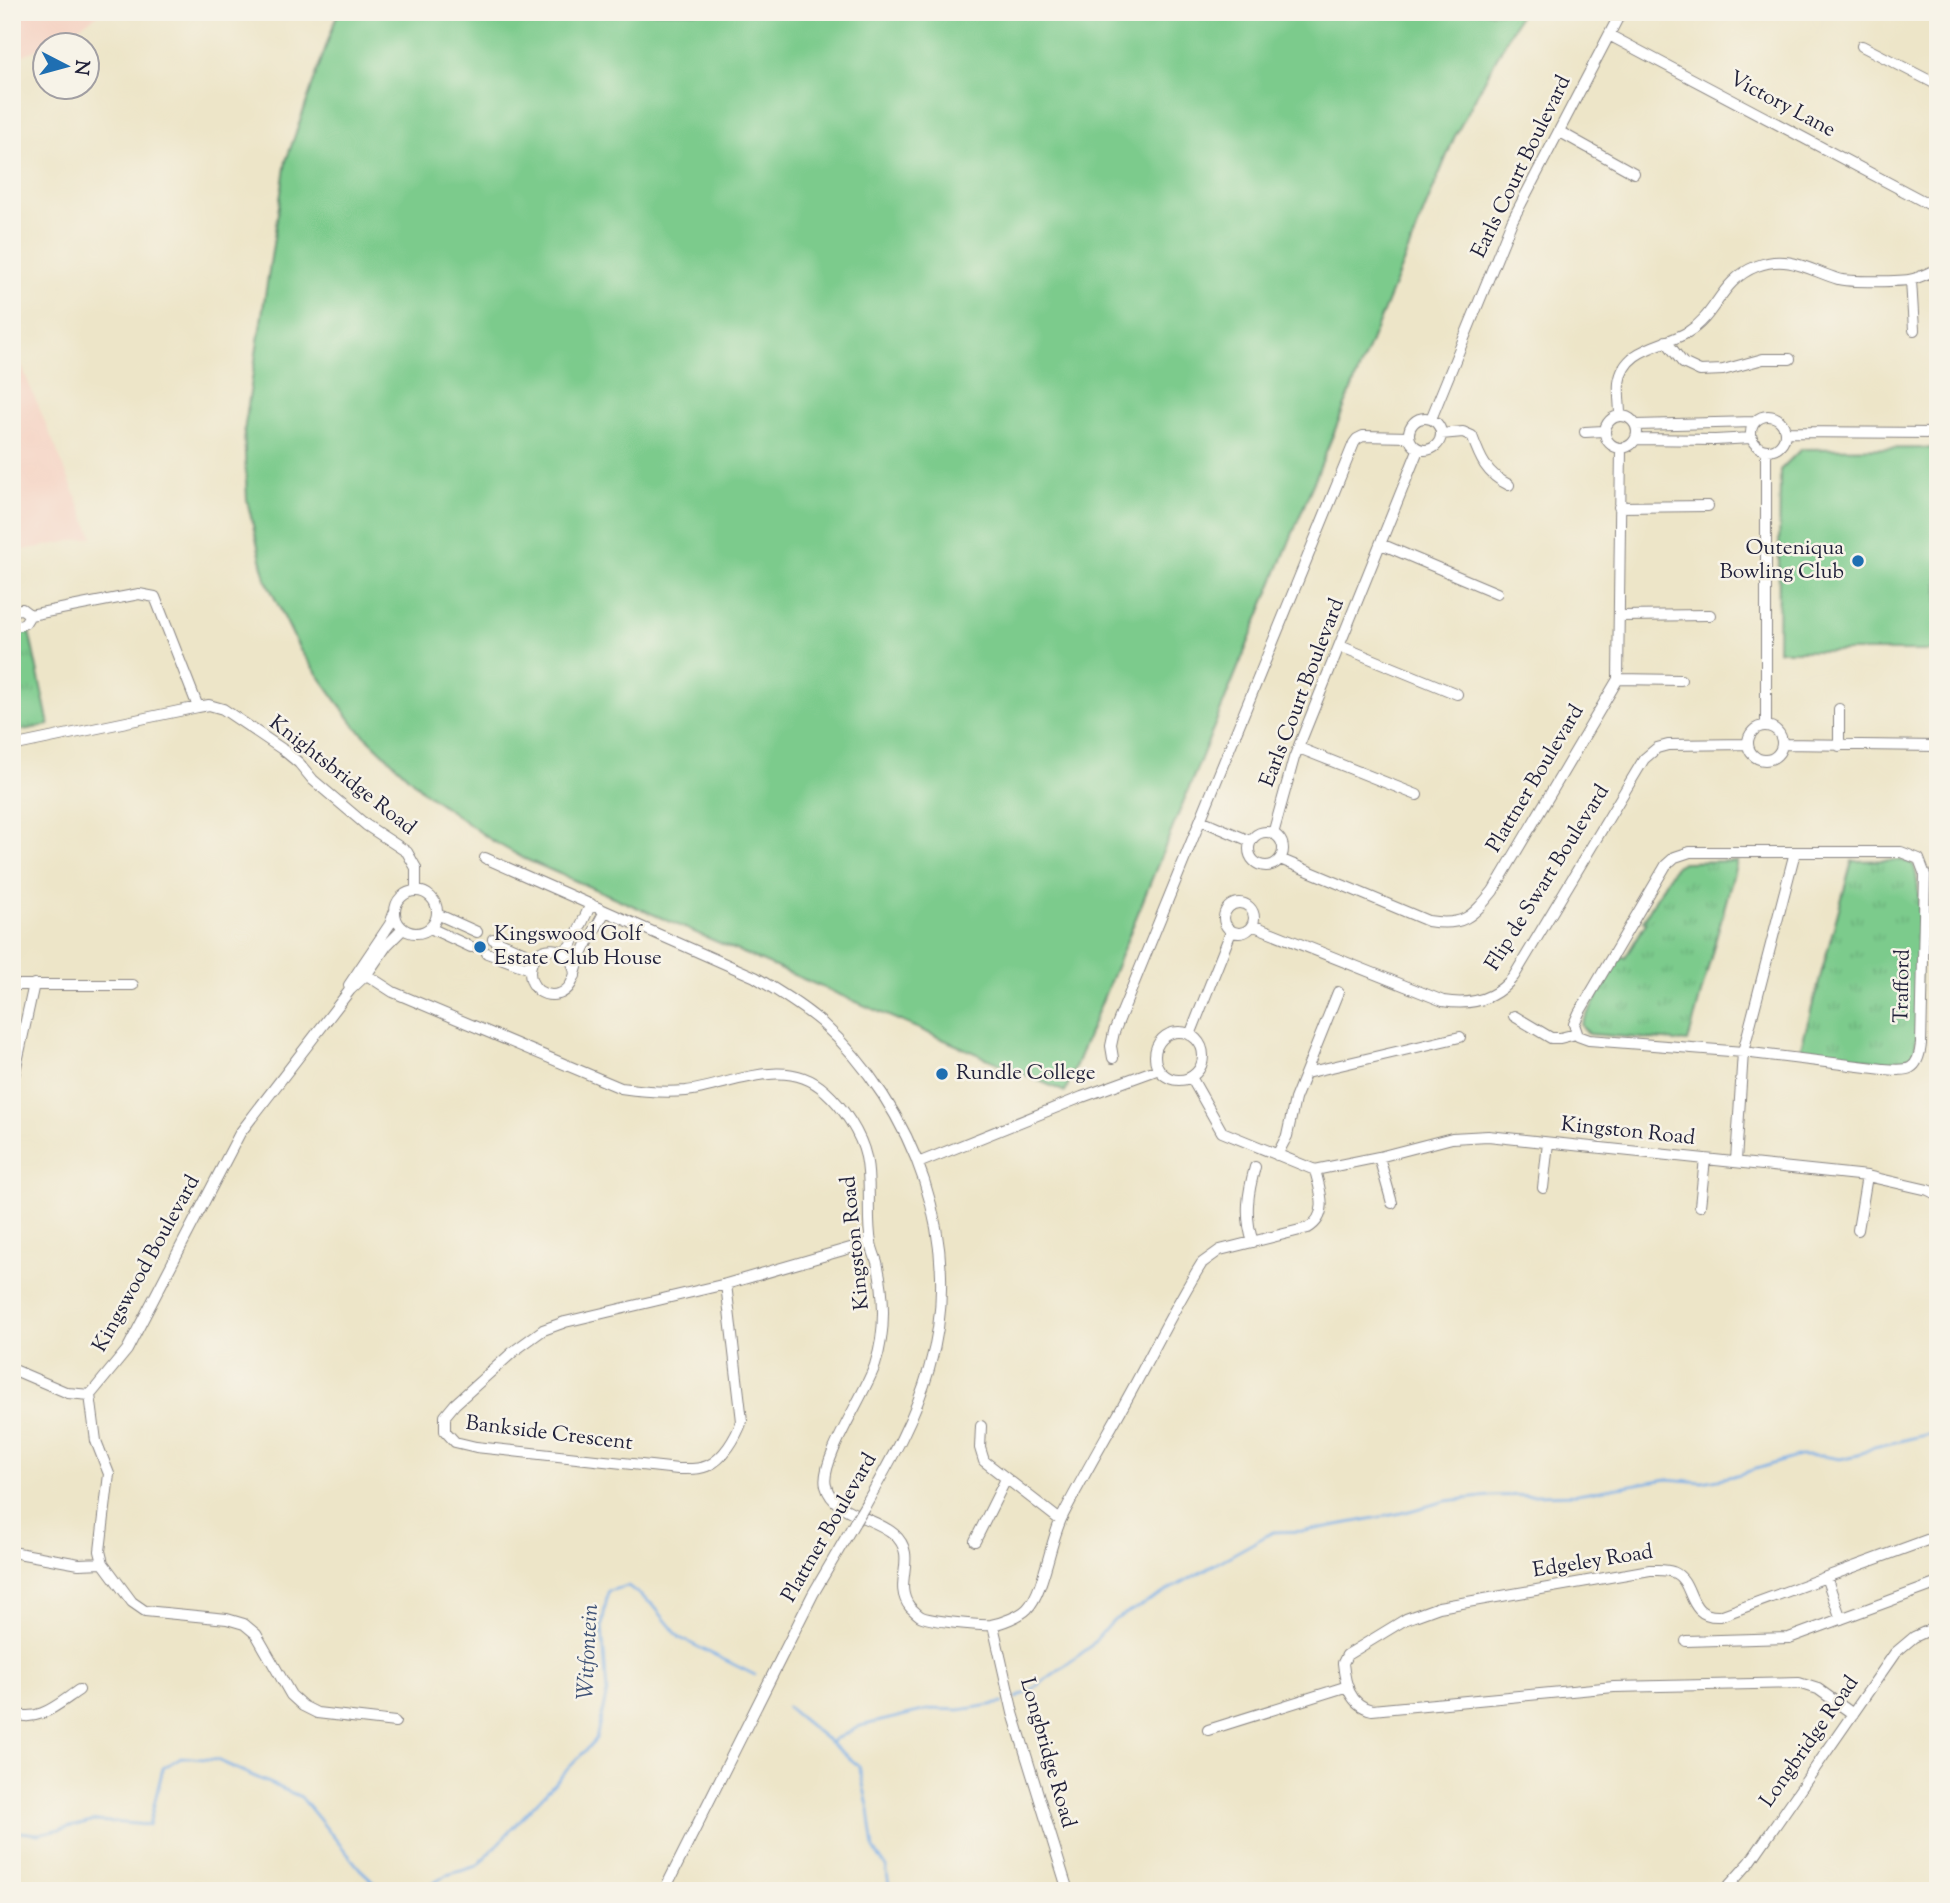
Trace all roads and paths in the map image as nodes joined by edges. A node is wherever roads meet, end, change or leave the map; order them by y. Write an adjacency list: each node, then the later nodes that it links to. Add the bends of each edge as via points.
1 (1621, 12): 2 (street, Earls Court Boulevard)
2 (1609, 35): 5 (street, Earls Court Boulevard); 7 (street, Victory Lane)
3 (1862, 46): 4 (street)
4 (1938, 85)
5 (1560, 132): 6 (street); 14 (street, Earls Court Boulevard, via 1512,221)
6 (1634, 173)
7 (1938, 209)
8 (1938, 269): 9 (street)
9 (1911, 280): 10 (street); 11 (street, via 1841,281 1806,265 1766,263 1733,279 1698,325)
10 (1914, 330)
11 (1666, 341): 12 (street, via 1683,363 1700,371 1763,359); 13 (street, via 1638,353 1623,372)
12 (1790, 359)
13 (1620, 415): 16 (street); 17 (street, via 1610,419)
14 (1431, 419): 21 (street); 22 (street, via 1412,423)
15 (1754, 422): 16 (street); 19 (street, via 1761,417 1777,418); 23 (street)
16 (1636, 425): 24 (street)
17 (1604, 431): 18 (street); 25 (street, via 1609,444)
18 (1585, 432)
19 (1785, 432): 20 (street); 27 (street, via 1778,448)
20 (1938, 433)
21 (1441, 434): 26 (street, via 1434,448); 28 (street, via 1472,436 1483,464)
22 (1409, 437): 26 (street); 52 (street, via 1363,436 1354,443)
23 (1751, 438): 24 (street); 27 (street)
24 (1637, 439): 25 (street)
25 (1621, 449): 30 (street, Plattner Boulevard)
26 (1418, 450): 31 (street, Earls Court Boulevard)
27 (1766, 450): 44 (street)
28 (1509, 485)
29 (1708, 506): 30 (street)
30 (1619, 507): 36 (street, Plattner Boulevard)
31 (1381, 544): 32 (street); 38 (street, Earls Court Boulevard)
32 (1497, 593)
33 (12, 610): 34 (street, via 22,609)
34 (30, 615): 37 (street); 42 (street, via 139,594 156,597)
35 (1710, 615): 36 (street)
36 (1619, 616): 39 (street, Plattner Boulevard)
37 (12, 628)
38 (1340, 646): 41 (street); 50 (street, Earls Court Boulevard)
39 (1618, 679): 40 (street); 57 (street, Plattner Boulevard, via 1493,891 1471,916 1448,924 1427,921)
40 (1681, 680)
41 (1457, 694)
42 (198, 707): 47 (street, Knightsbridge Road); 58 (street, Knightsbridge Road, via 223,709 282,749 366,825 407,852 415,868)
43 (1839, 709): 48 (street)
44 (1766, 726): 45 (street, via 1755,731); 46 (street, via 1778,733)
45 (1748, 744): 46 (street, via 1755,757 1767,760 1776,756); 64 (street, Flip de Swart Boulevard, via 1668,745 1651,751 1514,976 1475,1003 1443,1001)
46 (1783, 744): 48 (street)
47 (12, 746)
48 (1839, 746): 49 (street)
49 (1938, 746)
50 (1298, 748): 51 (street); 53 (street, Earls Court Boulevard)
51 (1417, 795)
52 (1201, 820): 54 (street); 89 (street, via 1114,1032)
53 (1273, 834): 54 (street, via 1260,833); 57 (street, via 1281,842)
54 (1250, 841): 57 (street, via 1250,856 1260,866)
55 (1796, 852): 85 (street, Trafford, via 1690,852 1675,857 1579,1013); 88 (street); 88 (street, Trafford, via 1901,852 1924,866 1920,1056 1915,1065 1903,1070)
56 (485, 858): 59 (street, Plattner Boulevard)
57 (1280, 859)
58 (416, 891): 60 (street, via 401,897); 62 (street, via 433,900)
59 (591, 904): 61 (street, Plattner Boulevard); 73 (street, via 572,944)
60 (395, 909): 66 (street); 78 (street, Kingswood Boulevard)
61 (606, 911): 79 (street); 99 (street, Plattner Boulevard, via 755,977 799,1005 842,1043 870,1076)
62 (437, 914): 63 (street); 65 (street)
63 (459, 924): 67 (street); 69 (street)
64 (1252, 925): 68 (street, via 1246,932); 68 (street, via 1252,910 1234,904 1224,915)
65 (430, 928): 66 (street, via 417,933); 69 (street)
66 (403, 929): 78 (street, Kingswood Boulevard)
67 (477, 932)
68 (1231, 932): 86 (street)
69 (453, 939): 72 (street)
70 (492, 939): 71 (street)
71 (508, 946): 75 (street); 76 (street)
72 (471, 947)
73 (563, 952): 75 (street, via 548,950); 79 (street, via 572,960)
74 (486, 953): 76 (street)
75 (534, 957): 77 (street)
76 (502, 960): 77 (street)
77 (530, 969): 79 (street, via 535,988 554,996 564,992)
78 (363, 972): 108 (street, Kingston Road, via 400,995 621,1088 687,1091 760,1074 795,1075 815,1083 841,1109 866,1157); 112 (street, Kingswood Boulevard, via 240,1133 127,1350)
79 (575, 976)
80 (34, 984): 81 (street); 82 (street); 93 (street)
81 (12, 985)
82 (132, 985)
83 (1338, 992): 91 (street)
84 (1514, 1016): 85 (street, via 1551,1038)
85 (1576, 1034): 88 (street, Trafford, via 1589,1040)
86 (1190, 1035): 90 (street, via 1175,1033 1161,1040 1155,1054); 92 (street, via 1203,1052 1201,1066)
87 (1460, 1037): 91 (street)
88 (1743, 1052): 98 (street)
89 (1113, 1058)
90 (1159, 1069): 92 (street, via 1177,1080); 99 (street)
91 (1306, 1073): 95 (street)
92 (1191, 1077): 95 (street, via 1222,1132)
93 (12, 1085)
94 (1548, 1143): 96 (street, Kingston Road, via 1471,1137); 97 (street, Kingston Road); 103 (street)
95 (1277, 1155): 101 (street)
96 (1379, 1157): 101 (street, Kingston Road); 105 (street)
97 (1705, 1159): 98 (street, Kingston Road); 106 (street)
98 (1736, 1161): 102 (street, Kingston Road)
99 (918, 1163): 132 (street, Plattner Boulevard, bridge, via 935,1219 942,1287 930,1368 914,1416 813,1594)
100 (1255, 1167): 109 (street, via 1247,1211)
101 (1315, 1170): 109 (street, via 1322,1209 1315,1224)
102 (1867, 1176): 104 (street, Kingston Road); 107 (street)
103 (1543, 1188)
104 (1938, 1195)
105 (1392, 1203)
106 (1700, 1206)
107 (1858, 1230)
108 (871, 1242): 110 (street, Bankside Crescent); 123 (street, Kingston Road, via 884,1306 883,1337 874,1369 832,1454 826,1487 835,1501 878,1523 904,1545 907,1557 902,1591 920,1616)
109 (1253, 1242): 115 (street, via 1220,1250 1202,1263)
110 (726, 1284): 110 (street, Bankside Crescent, via 542,1330 454,1404 445,1416 445,1431 455,1442 476,1447 678,1469 708,1466 722,1455 742,1421)
111 (12, 1369): 112 (street, via 68,1393)
112 (90, 1395): 119 (street, via 96,1441 109,1474 100,1551)
113 (982, 1426): 114 (street, via 984,1461)
114 (1006, 1479): 115 (street); 117 (street)
115 (1060, 1520): 123 (street, via 1031,1604)
116 (1938, 1536): 120 (street, Edgeley Road)
117 (975, 1541)
118 (12, 1552): 119 (street, via 79,1564)
119 (103, 1563): 130 (street, via 132,1602 145,1611 244,1624 256,1634 291,1695 303,1706 317,1713)
120 (1826, 1577): 122 (street); 126 (street, Edgeley Road, via 1720,1616 1700,1611 1683,1579 1665,1569 1439,1607 1406,1619 1347,1655 1343,1663)
121 (1938, 1583): 122 (street)
122 (1841, 1619): 125 (street, via 1789,1638)
123 (993, 1625): 133 (street, Longbridge Road, via 1013,1713)
124 (1938, 1626): 129 (street, Longbridge Road, via 1895,1653)
125 (1686, 1641)
126 (1348, 1686): 129 (street, via 1359,1706 1372,1710 1614,1687 1799,1683 1818,1689); 131 (street)
127 (79, 1690): 128 (street, via 44,1714)
128 (12, 1713)
129 (1853, 1714): 134 (street, Longbridge Road, via 1750,1862)
130 (395, 1722)
131 (1208, 1730)
132 (664, 1891)
133 (1068, 1891)
134 (1724, 1891)

